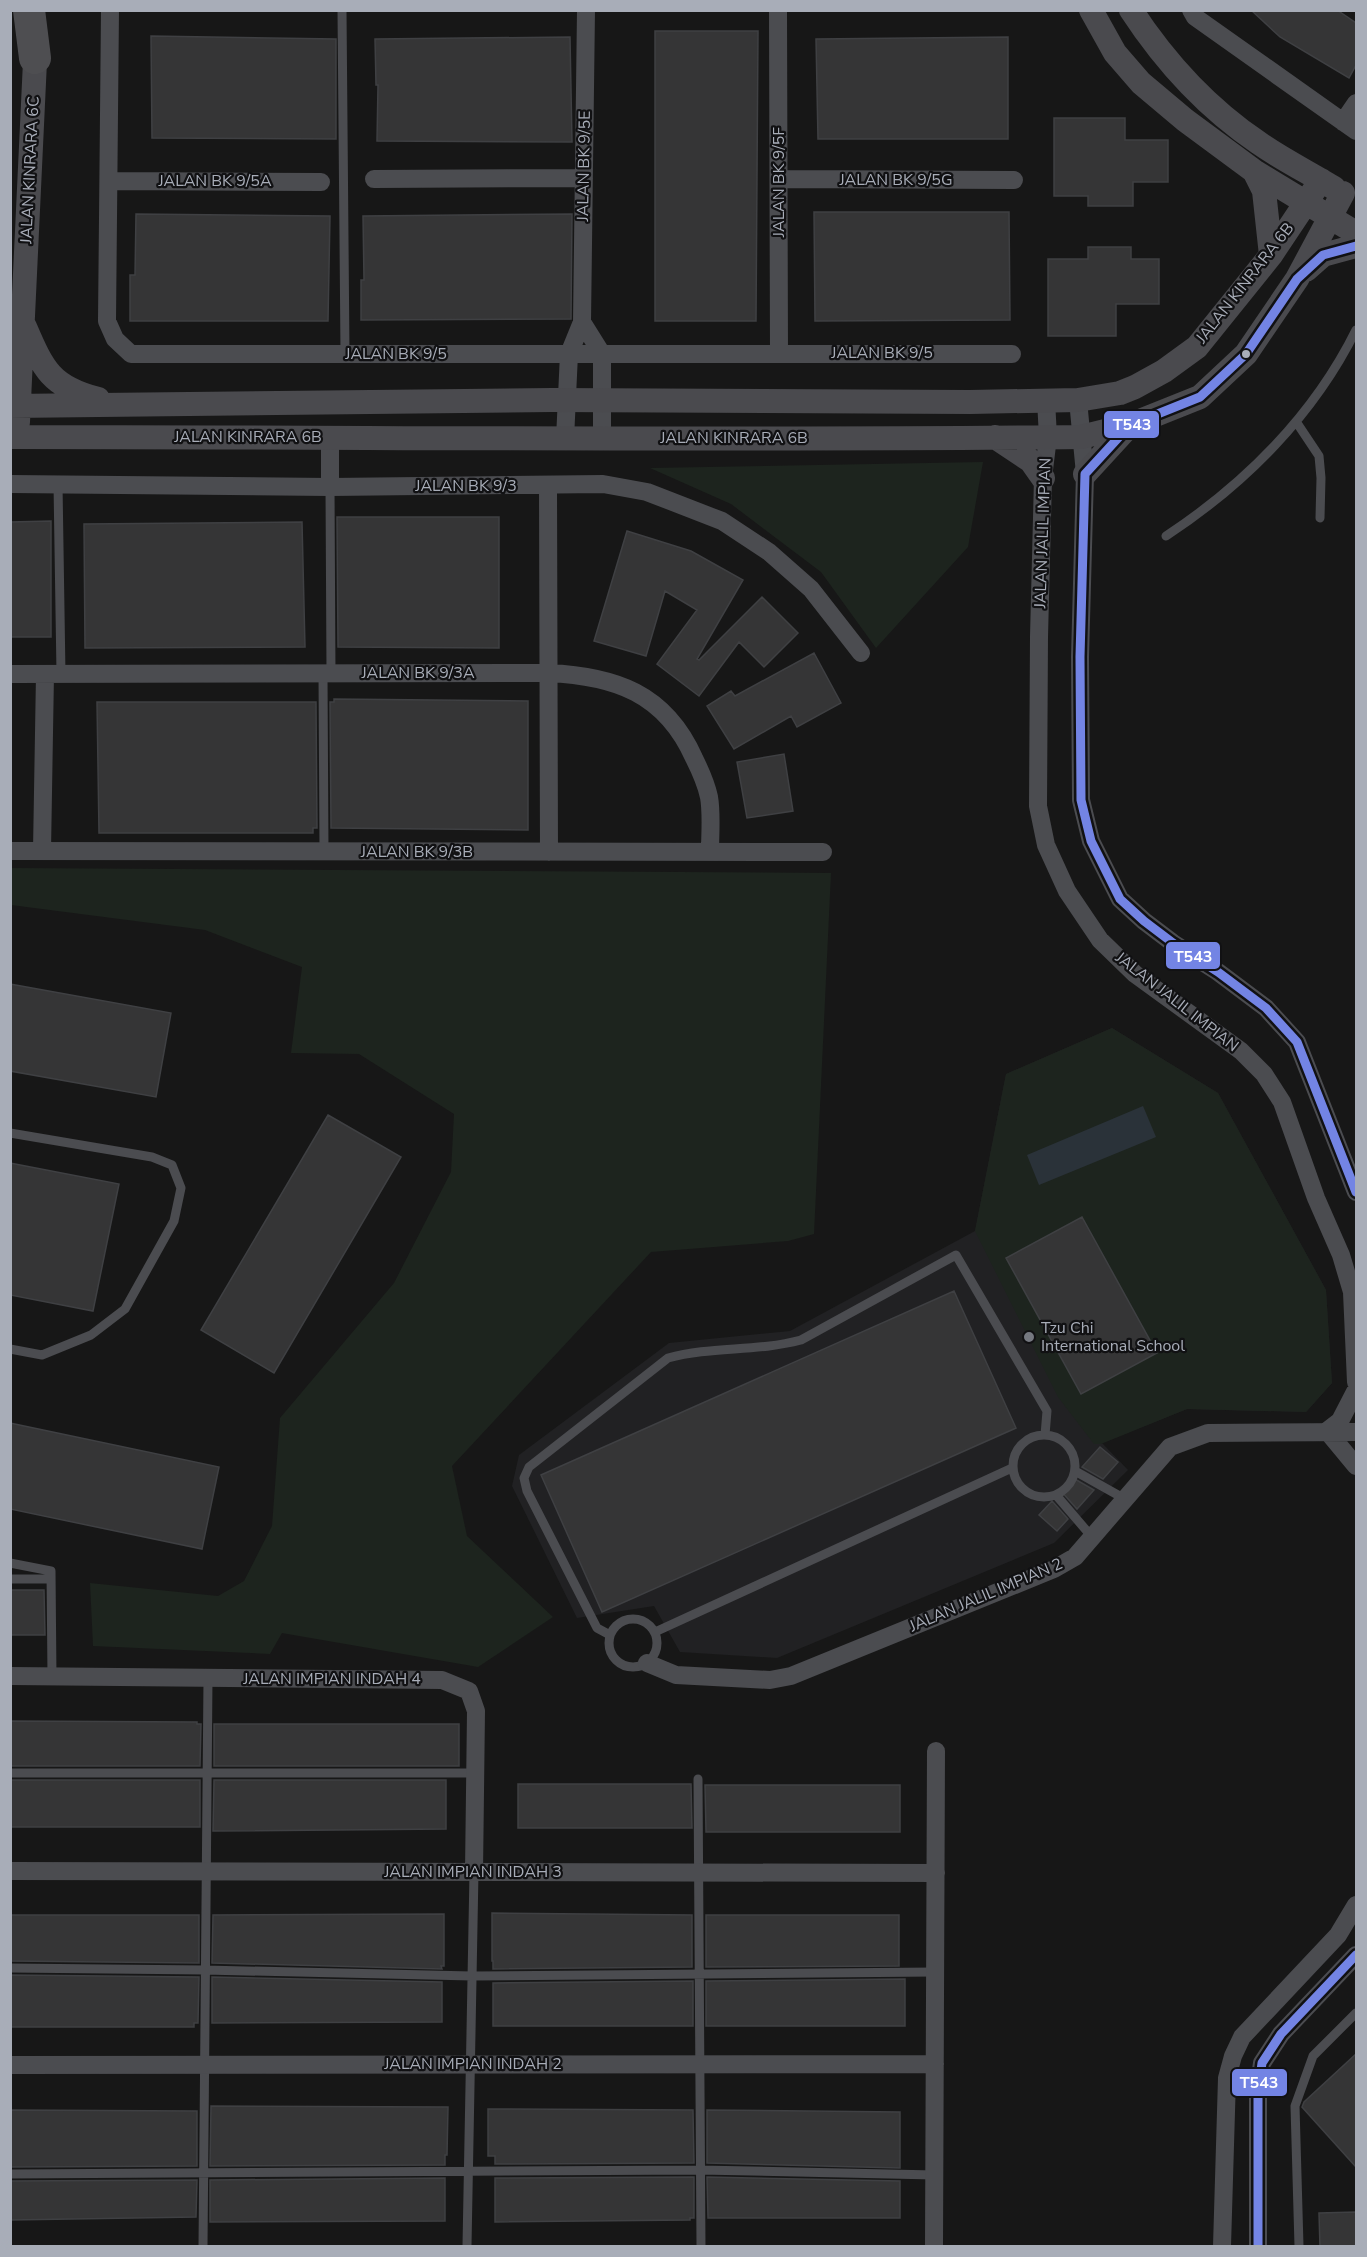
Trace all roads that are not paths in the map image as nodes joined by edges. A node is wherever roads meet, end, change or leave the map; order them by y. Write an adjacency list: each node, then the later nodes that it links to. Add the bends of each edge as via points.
1 (30, 10): 10 (highway)
2 (39, 10): 10 (street, JALAN KINRARA 6C)
3 (110, 10): 19 (street, JALAN BK 9/5)
4 (342, 10): 32 (lane)
5 (586, 10): 14 (street, JALAN BK 9/5E)
6 (778, 10): 16 (street, JALAN BK 9/5F)
7 (1091, 10): 13 (street, via 1115,53 1141,83)
8 (1131, 10): 18 (street, via 1162,54 1207,101 1258,143)
9 (1191, 10): 12 (street)
10 (35, 58): 28 (street, JALAN KINRARA 6C)
11 (1356, 103): 12 (street)
12 (1350, 126)
13 (1254, 171): 22 (street); 26 (street, via 1264,191)
14 (584, 177): 15 (street); 29 (street, JALAN BK 9/5E)
15 (374, 179)
16 (779, 179): 17 (street, JALAN BK 9/5G); 31 (street, JALAN BK 9/5F)
17 (1014, 180)
18 (1321, 180): 21 (street); 22 (street, JALAN KINRARA 6B)
19 (109, 181): 20 (street, JALAN BK 9/5A); 32 (street, JALAN BK 9/5, via 107,321 115,339 131,354)
20 (321, 182)
21 (1350, 197): 23 (street, JALAN KINRARA 6B)
22 (1306, 203): 23 (street); 26 (street, JALAN KINRARA 6B)
23 (1330, 218): 24 (street); 27 (street, JALAN KINRARA 6B)
24 (1356, 233)
25 (1356, 246): 27 (street, via 1323,255)
26 (1271, 255): 39 (street, JALAN KINRARA 6B, via 1197,347 1179,361 1120,393)
27 (1297, 279): 43 (street, JALAN KINRARA 6B, via 1246,354 1200,397)
28 (22, 319): 40 (street, via 38,357 62,386); 41 (street, JALAN KINRARA 6C)
29 (582, 322): 33 (street, JALAN BK 9/5E); 34 (street)
30 (1356, 330): 42 (lane)
31 (779, 353): 34 (street, JALAN BK 9/5); 35 (street, JALAN BK 9/5)
32 (345, 354): 33 (street, JALAN BK 9/5)
33 (569, 354): 34 (street, JALAN BK 9/5); 36 (street, JALAN BK 9/5E)
34 (602, 354): 37 (street)
35 (1012, 354)
36 (567, 400): 37 (street, JALAN KINRARA 6B); 40 (street, JALAN KINRARA 6B); 50 (street, JALAN BK 9/5E)
37 (603, 400): 38 (street, JALAN KINRARA 6B); 47 (street)
38 (1046, 400): 39 (street, JALAN KINRARA 6B); 49 (street, JALAN JALIL IMPIAN)
39 (1078, 400): 46 (street)
40 (119, 405): 41 (street, JALAN KINRARA 6B)
41 (14, 406): 44 (street, JALAN KINRARA 6C)
42 (1297, 423): 57 (lane, via 1318,456); 58 (lane, via 1238,482 1202,513)
43 (1130, 425): 46 (street, JALAN KINRARA 6B); 51 (street)
44 (14, 437): 45 (street, JALAN KINRARA 6B)
45 (330, 437): 50 (street, JALAN KINRARA 6B); 56 (street)
46 (1081, 437): 49 (street, JALAN KINRARA 6B); 51 (street)
47 (602, 438): 48 (street, JALAN KINRARA 6B); 50 (street, JALAN KINRARA 6B)
48 (995, 438): 49 (street, JALAN KINRARA 6B); 52 (street, via 1031,461)
49 (1048, 438): 52 (street, JALAN JALIL IMPIAN)
50 (566, 439)
51 (1085, 474): 71 (street, via 1081,800 1091,841 1120,899 1144,921 1266,1008 1297,1042)
52 (1043, 478): 73 (street, JALAN JALIL IMPIAN, via 1038,806 1046,846 1067,891 1100,940 1135,974 1241,1051 1264,1074 1282,1102 1352,1292)
53 (10, 484): 54 (street, JALAN BK 9/3)
54 (58, 484): 56 (street, JALAN BK 9/3); 63 (lane)
55 (548, 485): 56 (street, JALAN BK 9/3); 59 (street, JALAN BK 9/3, via 603,484 647,492 722,521 769,552 811,589); 61 (street)
56 (330, 486): 60 (lane)
57 (1320, 518)
58 (1166, 536)
59 (861, 653)
60 (327, 673): 61 (street, JALAN BK 9/3A); 63 (street, JALAN BK 9/3A); 66 (lane)
61 (548, 673): 67 (street); 68 (street, JALAN BK 9/3A, via 578,675 632,690 659,706 680,729 709,797)
62 (10, 674): 63 (street, JALAN BK 9/3A)
63 (53, 674): 65 (street)
64 (10, 851): 65 (street, JALAN BK 9/3B)
65 (42, 851): 66 (street, JALAN BK 9/3B)
66 (324, 851): 67 (street, JALAN BK 9/3B)
67 (549, 852): 68 (street, JALAN BK 9/3B)
68 (710, 852): 69 (street, JALAN BK 9/3B)
69 (823, 852)
70 (10, 1133): 72 (lane, via 152,1157 172,1166 181,1188 174,1221 125,1310 90,1335 42,1355)
71 (1356, 1192)
72 (10, 1349)
73 (1356, 1382)
74 (1356, 1390): 75 (street, via 1340,1421)
75 (1327, 1431): 76 (street, JALAN JALIL IMPIAN 2); 78 (street); 82 (street, JALAN JALIL IMPIAN 2, via 1208,1433 1170,1448)
76 (1356, 1432)
77 (1046, 1435): 79 (lane, via 1035,1436 1018,1448); 80 (lane, via 1071,1451); 88 (lane, via 1047,1411 956,1255 801,1340 776,1347 689,1352 668,1358 529,1467 524,1478 597,1628)
78 (1356, 1466)
79 (1012, 1468): 81 (lane, via 1026,1492); 87 (lane)
80 (1075, 1471): 81 (lane, via 1071,1481); 82 (lane)
81 (1056, 1495): 83 (lane)
82 (1125, 1499): 83 (street, JALAN JALIL IMPIAN 2)
83 (1092, 1537): 89 (street, JALAN JALIL IMPIAN 2, via 1075,1557 1054,1569 791,1676 770,1680 676,1675)
84 (10, 1563): 86 (lane, via 51,1571)
85 (10, 1579): 86 (lane)
86 (51, 1579): 91 (lane)
87 (655, 1632): 88 (lane, via 636,1619 620,1623); 89 (lane, via 656,1652)
88 (610, 1635): 89 (lane, via 610,1650 618,1662 632,1667)
89 (647, 1663)
90 (10, 1676): 91 (street, JALAN IMPIAN INDAH 4)
91 (52, 1677): 92 (street, JALAN IMPIAN INDAH 4)
92 (208, 1678): 95 (lane); 96 (street, JALAN IMPIAN INDAH 4, via 442,1680 469,1691 476,1711)
93 (936, 1751): 102 (street)
94 (10, 1773): 95 (lane)
95 (207, 1773): 96 (lane); 99 (lane)
96 (476, 1773): 100 (street, JALAN IMPIAN INDAH 4)
97 (698, 1779): 101 (lane)
98 (10, 1871): 99 (street, JALAN IMPIAN INDAH 3)
99 (206, 1872): 100 (street, JALAN IMPIAN INDAH 3); 106 (lane)
100 (474, 1872): 101 (street, JALAN IMPIAN INDAH 3); 109 (lane)
101 (699, 1872): 102 (street, JALAN IMPIAN INDAH 3); 108 (lane)
102 (936, 1873): 107 (street)
103 (1356, 1905): 125 (street, via 1338,1935 1242,2037 1233,2056 1227,2078)
104 (1356, 1955): 126 (street, via 1281,2034 1262,2063 1257,2093)
105 (10, 1968): 106 (lane)
106 (205, 1970): 109 (lane); 115 (lane)
107 (935, 1972): 108 (lane); 113 (street)
108 (699, 1974): 109 (lane); 112 (lane)
109 (472, 1976): 111 (lane)
110 (1356, 2013): 127 (lane, via 1313,2056 1295,2106)
111 (471, 2064): 112 (street, JALAN IMPIAN INDAH 2); 115 (street, JALAN IMPIAN INDAH 2); 118 (lane)
112 (699, 2064): 113 (street, JALAN IMPIAN INDAH 2); 116 (lane)
113 (935, 2064): 120 (street)
114 (10, 2065): 115 (street, JALAN IMPIAN INDAH 2)
115 (204, 2065): 117 (lane)
116 (700, 2169): 118 (lane); 120 (lane); 123 (lane)
117 (203, 2171): 118 (lane); 119 (lane); 121 (lane)
118 (469, 2171): 122 (lane)
119 (10, 2174)
120 (935, 2175): 124 (street)
121 (202, 2247)
122 (468, 2247)
123 (701, 2247)
124 (934, 2247)
125 (1222, 2247)
126 (1258, 2247)
127 (1299, 2247)

